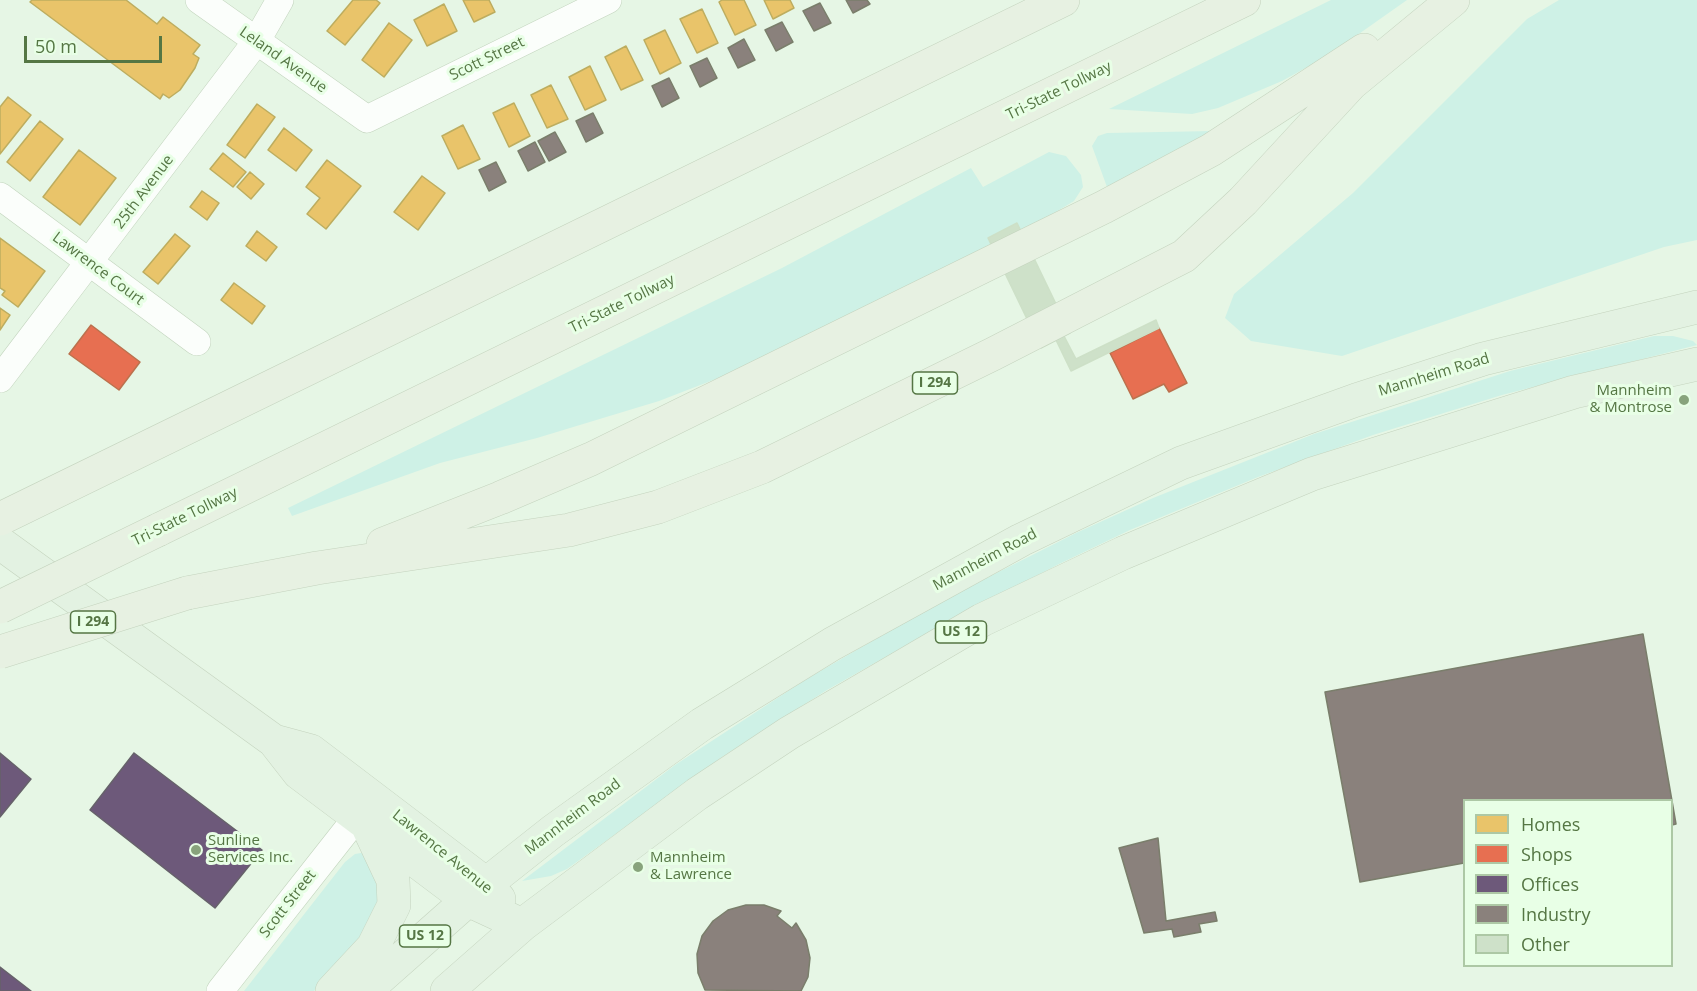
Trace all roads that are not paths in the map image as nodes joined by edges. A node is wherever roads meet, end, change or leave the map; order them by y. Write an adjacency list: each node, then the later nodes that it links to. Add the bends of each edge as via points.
1 (199, 0): 8 (street, Leland Avenue)
2 (280, 0): 8 (street, 25th Avenue)
3 (608, 0): 9 (street, Scott Street)
4 (1063, 0): 16 (highway)
5 (1244, 0): 19 (highway, Tri-State Tollway, bridge)
6 (1435, 0): 18 (highway, I 294, via 1221,144 1104,207 591,459 489,503)
7 (1453, 0): 18 (highway, I 294, via 1351,84 1243,201 1184,256 982,360 762,467 658,507 569,530)
8 (256, 42): 9 (street, Leland Avenue); 11 (street, 25th Avenue)
9 (367, 119)
10 (0, 196): 11 (street, Lawrence Court)
11 (91, 263): 13 (street, Lawrence Court); 15 (street, 25th Avenue)
12 (1697, 307): 23 (main road, Mannheim Road / US 12, via 1483,359 1356,400 1170,468 1021,540 767,682 615,784)
13 (197, 342)
14 (1697, 364): 24 (main road, US 12, via 1574,392 1324,471 1123,553 982,620 789,733 697,794)
15 (0, 379)
16 (0, 519)
17 (0, 543): 21 (main road, Lawrence Avenue)
18 (316, 568): 20 (highway, I 294, bridge, via 188,593)
19 (0, 607)
20 (0, 652)
21 (274, 741): 22 (main road, Lawrence Avenue, via 299,773); 23 (main road, Lawrence Avenue, via 311,752)
22 (362, 821): 23 (main road, Lawrence Avenue); 25 (street, Scott Street); 26 (main road, via 393,880 394,905 373,947)
23 (477, 892): 24 (main road, Lawrence Avenue); 27 (main road, Mannheim Road / US 12)
24 (522, 925): 28 (main road, US 12)
25 (220, 991)
26 (332, 991)
27 (365, 991)
28 (447, 991)

